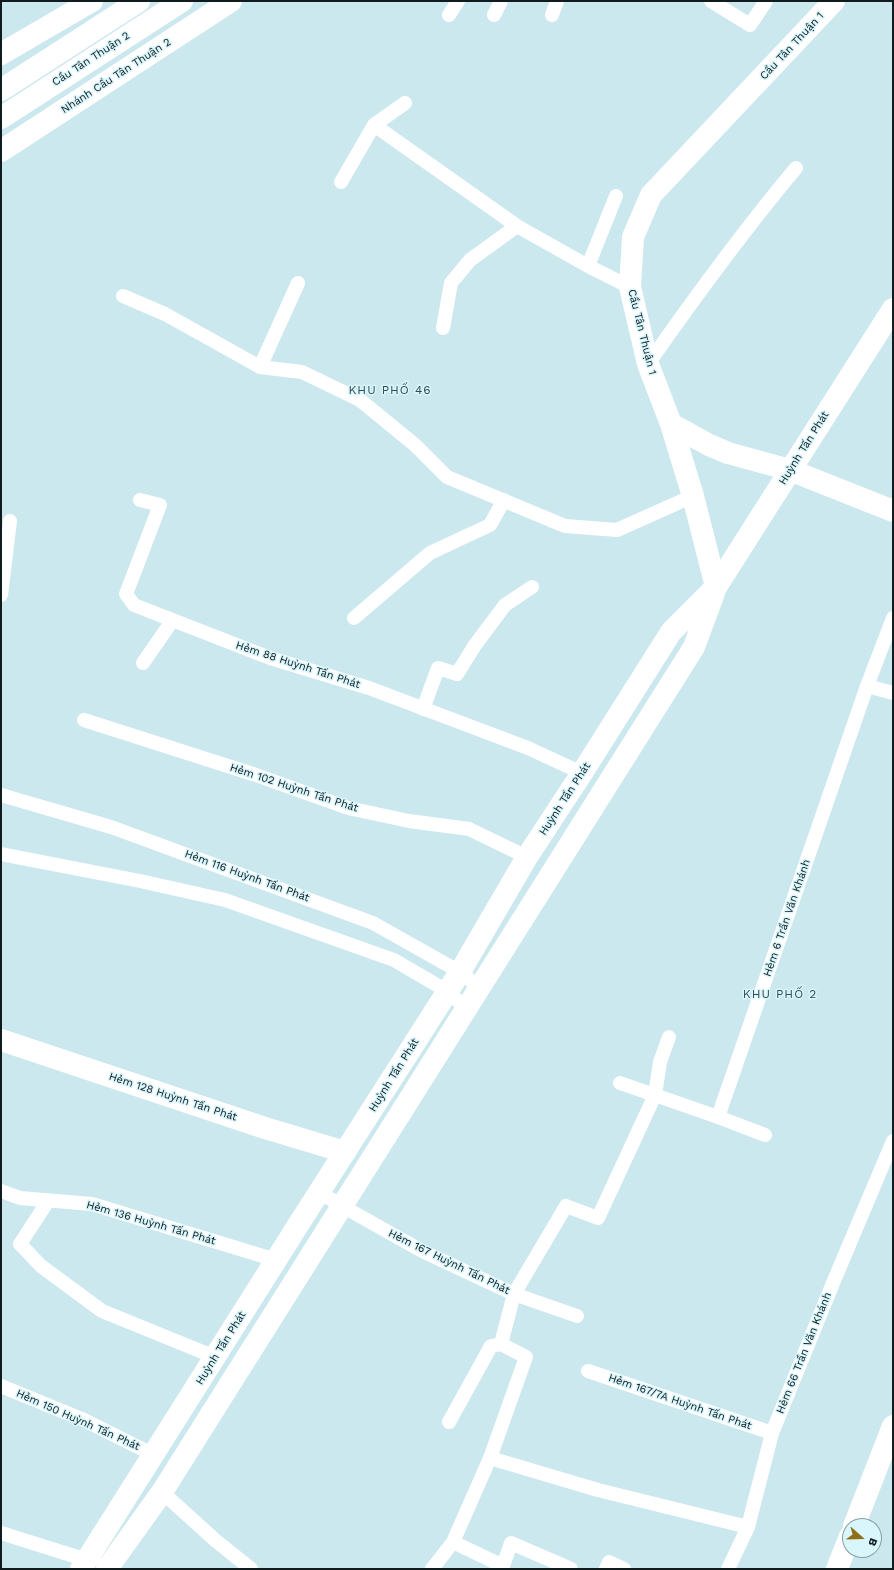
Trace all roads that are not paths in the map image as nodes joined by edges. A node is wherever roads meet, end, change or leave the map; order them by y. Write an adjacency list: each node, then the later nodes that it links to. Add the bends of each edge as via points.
1 (92, 1): 14 (main road)
2 (139, 1): 15 (main road, Cầu Tân Thuận 2)
3 (231, 1): 19 (main road, Nhánh Cầu Tân Thuận 2)
4 (458, 1): 11 (lane)
5 (501, 1): 12 (lane)
6 (557, 1): 13 (lane)
7 (712, 1): 8 (lane, via 750,24)
8 (766, 1)
9 (834, 1): 26 (main road, Cầu Tân Thuận 1, via 651,195 634,237)
10 (173, 6): 17 (main road, Cầu Tân Thuận 2)
11 (449, 15)
12 (494, 15)
13 (552, 15)
14 (1, 54)
15 (1, 90)
16 (405, 103): 18 (lane)
17 (1, 118)
18 (374, 125): 21 (lane); 23 (lane)
19 (1, 151)
20 (796, 168): 30 (lane, via 709,278)
21 (341, 182)
22 (616, 196): 24 (lane)
23 (517, 226): 24 (lane); 29 (lane, via 470,260 451,283)
24 (588, 266): 26 (lane)
25 (298, 283): 31 (lane)
26 (630, 287): 30 (main road, Cầu Tân Thuận 1)
27 (123, 296): 31 (lane, via 165,314)
28 (893, 308): 33 (main road, Huỳnh Tấn Phát)
29 (442, 328)
30 (648, 364): 32 (main road, Cầu Tân Thuận 1)
31 (260, 367): 36 (lane, via 302,372 360,400 415,445 447,477)
32 (671, 424): 33 (main road, via 728,453); 34 (main road, Cầu Tân Thuận 1)
33 (790, 470): 37 (main road); 40 (main road, Huỳnh Tấn Phát)
34 (693, 496): 36 (lane, via 618,530 565,526); 40 (main road, Cầu Tân Thuận 1)
35 (140, 500): 44 (lane, Hẻm 88 Huỳnh Tấn Phát, via 160,506 126,594 134,605)
36 (504, 500): 42 (lane, via 490,525 430,553)
37 (893, 511)
38 (10, 522): 41 (lane)
39 (532, 587): 48 (lane, via 505,604 457,674 438,668)
40 (716, 587): 50 (main road, Huỳnh Tấn Phát, via 671,632); 55 (main road, Huỳnh Tấn Phát, via 694,647)
41 (1, 594)
42 (354, 618)
43 (893, 618): 46 (lane, Hẻm 6 Trần Văn Khánh)
44 (172, 621): 45 (lane); 48 (lane, Hẻm 88 Huỳnh Tấn Phát, via 270,658 369,688)
45 (144, 664)
46 (867, 686): 47 (lane); 62 (lane, Hẻm 6 Trần Văn Khánh)
47 (893, 693)
48 (423, 709): 50 (lane, Hẻm 88 Huỳnh Tấn Phát, via 528,748)
49 (84, 720): 53 (lane, Hẻm 102 Huỳnh Tấn Phát, via 256,775 348,808 409,821 469,829)
50 (582, 773): 53 (main road, Huỳnh Tấn Phát)
51 (1, 795): 54 (lane, Hẻm 116 Huỳnh Tấn Phát, via 111,827 373,923)
52 (1, 854): 56 (lane, via 225,900 394,960)
53 (526, 857): 54 (main road, Huỳnh Tấn Phát)
54 (460, 972): 55 (lane, Hẻm 116 Huỳnh Tấn Phát); 56 (main road, Huỳnh Tấn Phát)
55 (480, 988): 57 (main road, Huỳnh Tấn Phát)
56 (447, 991): 57 (lane); 65 (main road, Huỳnh Tấn Phát)
57 (467, 1009): 69 (main road, Huỳnh Tấn Phát)
58 (669, 1037): 61 (lane, via 660,1062)
59 (1, 1040): 65 (main road, Hẻm 128 Huỳnh Tấn Phát)
60 (620, 1083): 61 (lane)
61 (655, 1095): 62 (lane); 73 (lane, via 598,1218 566,1206)
62 (718, 1117): 63 (lane)
63 (765, 1135)
64 (893, 1141): 81 (lane, Hẻm 66 Trần Văn Khánh)
65 (345, 1152): 67 (main road, Huỳnh Tấn Phát)
66 (1, 1191): 68 (lane, Hẻm 136 Huỳnh Tấn Phát, via 20,1198)
67 (319, 1192): 69 (lane, Hẻm 167 Huỳnh Tấn Phát); 70 (main road, Huỳnh Tấn Phát)
68 (48, 1200): 72 (lane, Hẻm 136 Huỳnh Tấn Phát, via 92,1204); 76 (lane, via 20,1244 41,1266 102,1311)
69 (342, 1206): 71 (main road, Huỳnh Tấn Phát); 73 (lane, Hẻm 167 Huỳnh Tấn Phát, via 422,1251)
70 (300, 1222): 71 (main road); 72 (main road, Huỳnh Tấn Phát)
71 (325, 1232): 84 (main road, Huỳnh Tấn Phát)
72 (276, 1260): 76 (main road, Huỳnh Tấn Phát)
73 (514, 1294): 74 (lane, Hẻm 167 Huỳnh Tấn Phát); 75 (lane)
74 (577, 1316)
75 (501, 1344): 79 (lane, via 491,1346); 83 (lane, via 526,1357)
76 (215, 1357): 82 (main road, Huỳnh Tấn Phát)
77 (588, 1371): 81 (lane, Hẻm 167/7A Huỳnh Tấn Phát)
78 (1, 1386): 82 (lane, Hẻm 150 Huỳnh Tấn Phát, via 84,1420)
79 (449, 1422)
80 (893, 1426): 85 (main road)
81 (772, 1433): 86 (lane, Hẻm 66 Trần Văn Khánh)
82 (154, 1455): 90 (main road, Huỳnh Tấn Phát)
83 (490, 1458): 86 (lane, via 598,1490); 88 (lane)
84 (162, 1492): 92 (main road, Huỳnh Tấn Phát); 93 (lane)
85 (857, 1518)
86 (748, 1527): 98 (lane, Hẻm 66 Trần Văn Khánh)
87 (1, 1533): 90 (lane)
88 (454, 1542): 91 (lane); 94 (lane)
89 (842, 1556): 99 (main road)
90 (84, 1565): 92 (main road)
91 (505, 1567): 95 (lane, via 511,1543)
92 (107, 1569)
93 (251, 1569)
94 (432, 1569)
95 (572, 1569)
96 (606, 1569): 97 (lane, via 609,1562)
97 (624, 1569)
98 (728, 1569)
99 (837, 1569)

